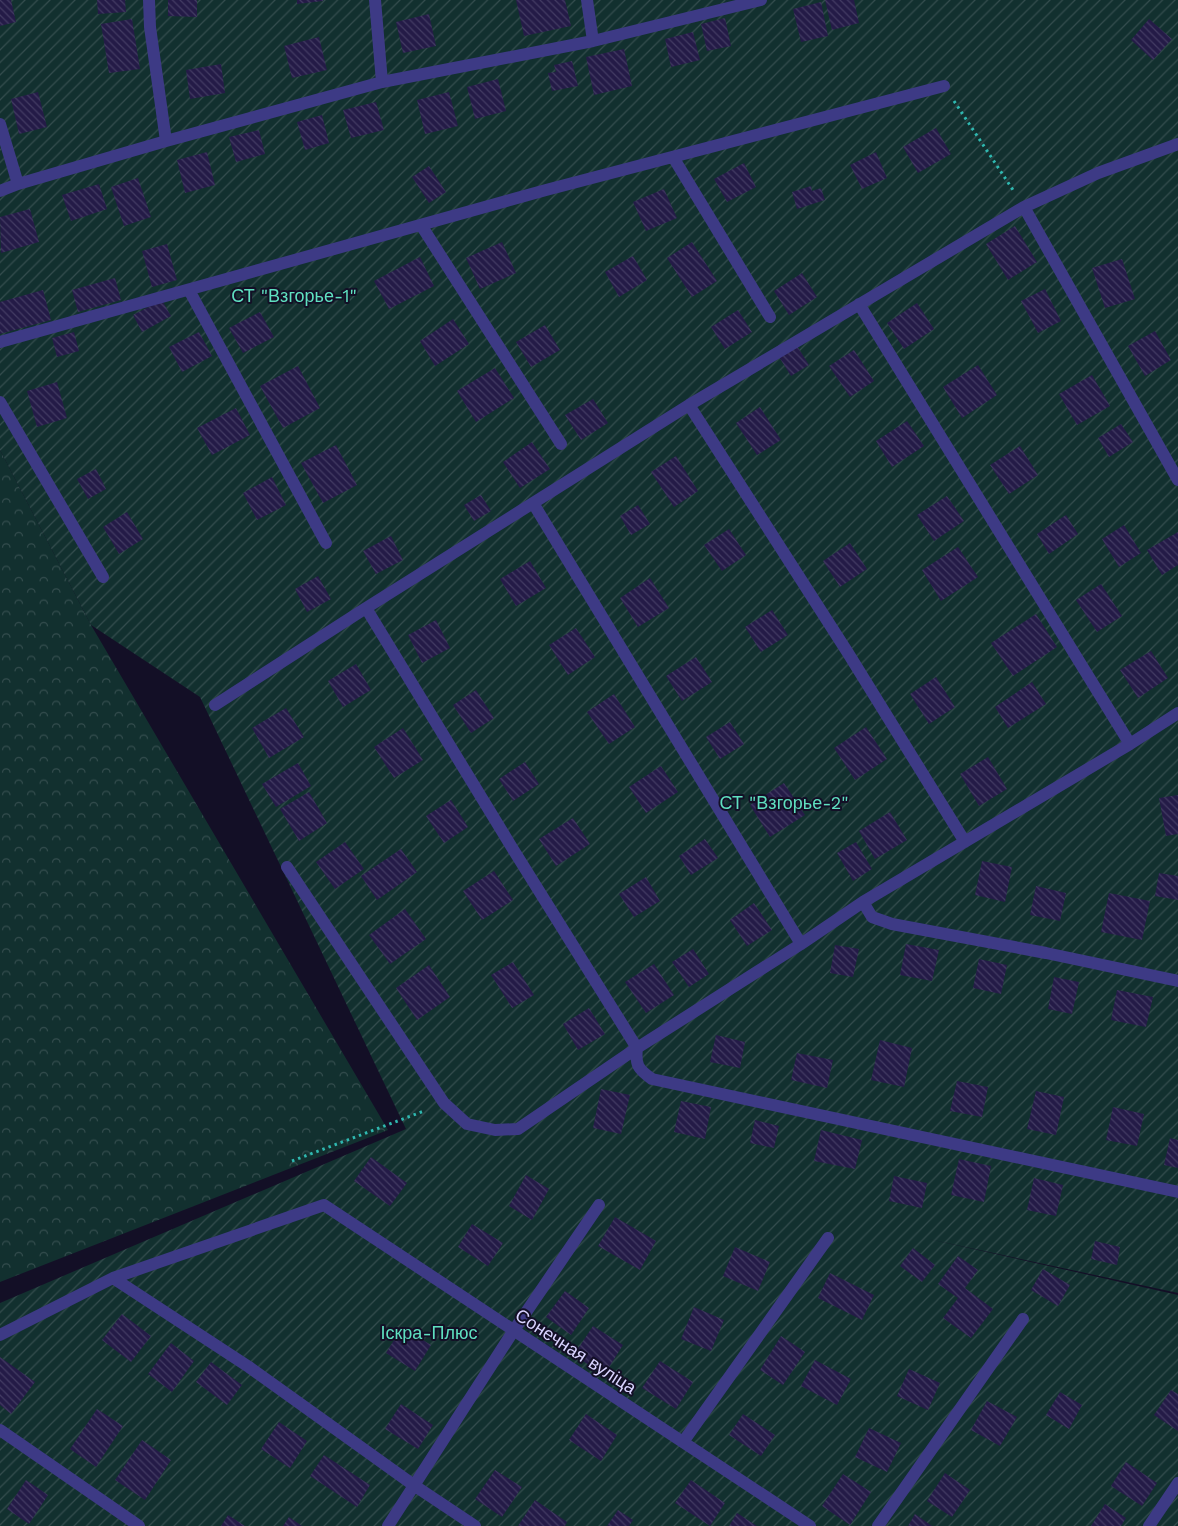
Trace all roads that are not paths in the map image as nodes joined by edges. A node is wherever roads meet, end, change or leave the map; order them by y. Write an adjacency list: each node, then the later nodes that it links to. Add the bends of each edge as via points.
1 (149, 0): 9 (lane)
2 (375, 0): 6 (lane)
3 (587, 0): 5 (lane)
4 (761, 0): 5 (lane)
5 (593, 40): 6 (lane)
6 (382, 82): 9 (lane)
7 (944, 86): 11 (lane)
8 (0, 124): 12 (lane)
9 (166, 141): 12 (lane)
10 (1178, 144): 14 (lane, via 1098,173)
11 (673, 157): 15 (lane); 18 (lane)
12 (18, 184): 13 (lane)
13 (0, 192)
14 (1024, 207): 17 (lane); 23 (lane)
15 (422, 225): 16 (lane); 22 (lane)
16 (189, 290): 19 (lane); 25 (lane)
17 (859, 304): 21 (lane); 30 (lane)
18 (770, 318)
19 (0, 342)
20 (0, 402): 26 (lane)
21 (690, 405): 24 (lane); 31 (lane)
22 (561, 444)
23 (1178, 480)
24 (533, 503): 27 (lane); 34 (lane)
25 (326, 543)
26 (103, 577)
27 (366, 608): 28 (lane); 36 (lane)
28 (215, 705)
29 (1178, 713): 30 (lane)
30 (1130, 744): 31 (lane)
31 (965, 842): 33 (lane)
32 (287, 868): 36 (lane, via 444,1104 467,1124 495,1130 518,1129)
33 (863, 902): 34 (lane); 35 (lane, via 872,917 892,924)
34 (801, 944): 36 (lane)
35 (1178, 981)
36 (637, 1048): 37 (lane, via 636,1060 641,1072 652,1079)
37 (1178, 1192)
38 (599, 1205): 42 (lane)
39 (828, 1238): 45 (lane)
40 (113, 1278): 42 (lane, Сонечная вуліца, via 324,1205); 43 (lane); 47 (lane, via 249,1367)
41 (1023, 1319): 52 (lane)
42 (514, 1330): 45 (lane, Сонечная вуліца); 47 (lane)
43 (0, 1335)
44 (0, 1430): 48 (lane)
45 (683, 1442): 51 (lane, Сонечная вуліца)
46 (1178, 1483): 53 (lane)
47 (414, 1486): 49 (lane); 50 (lane)
48 (139, 1526)
49 (388, 1526)
50 (475, 1526)
51 (810, 1526)
52 (878, 1526)
53 (1149, 1526)

